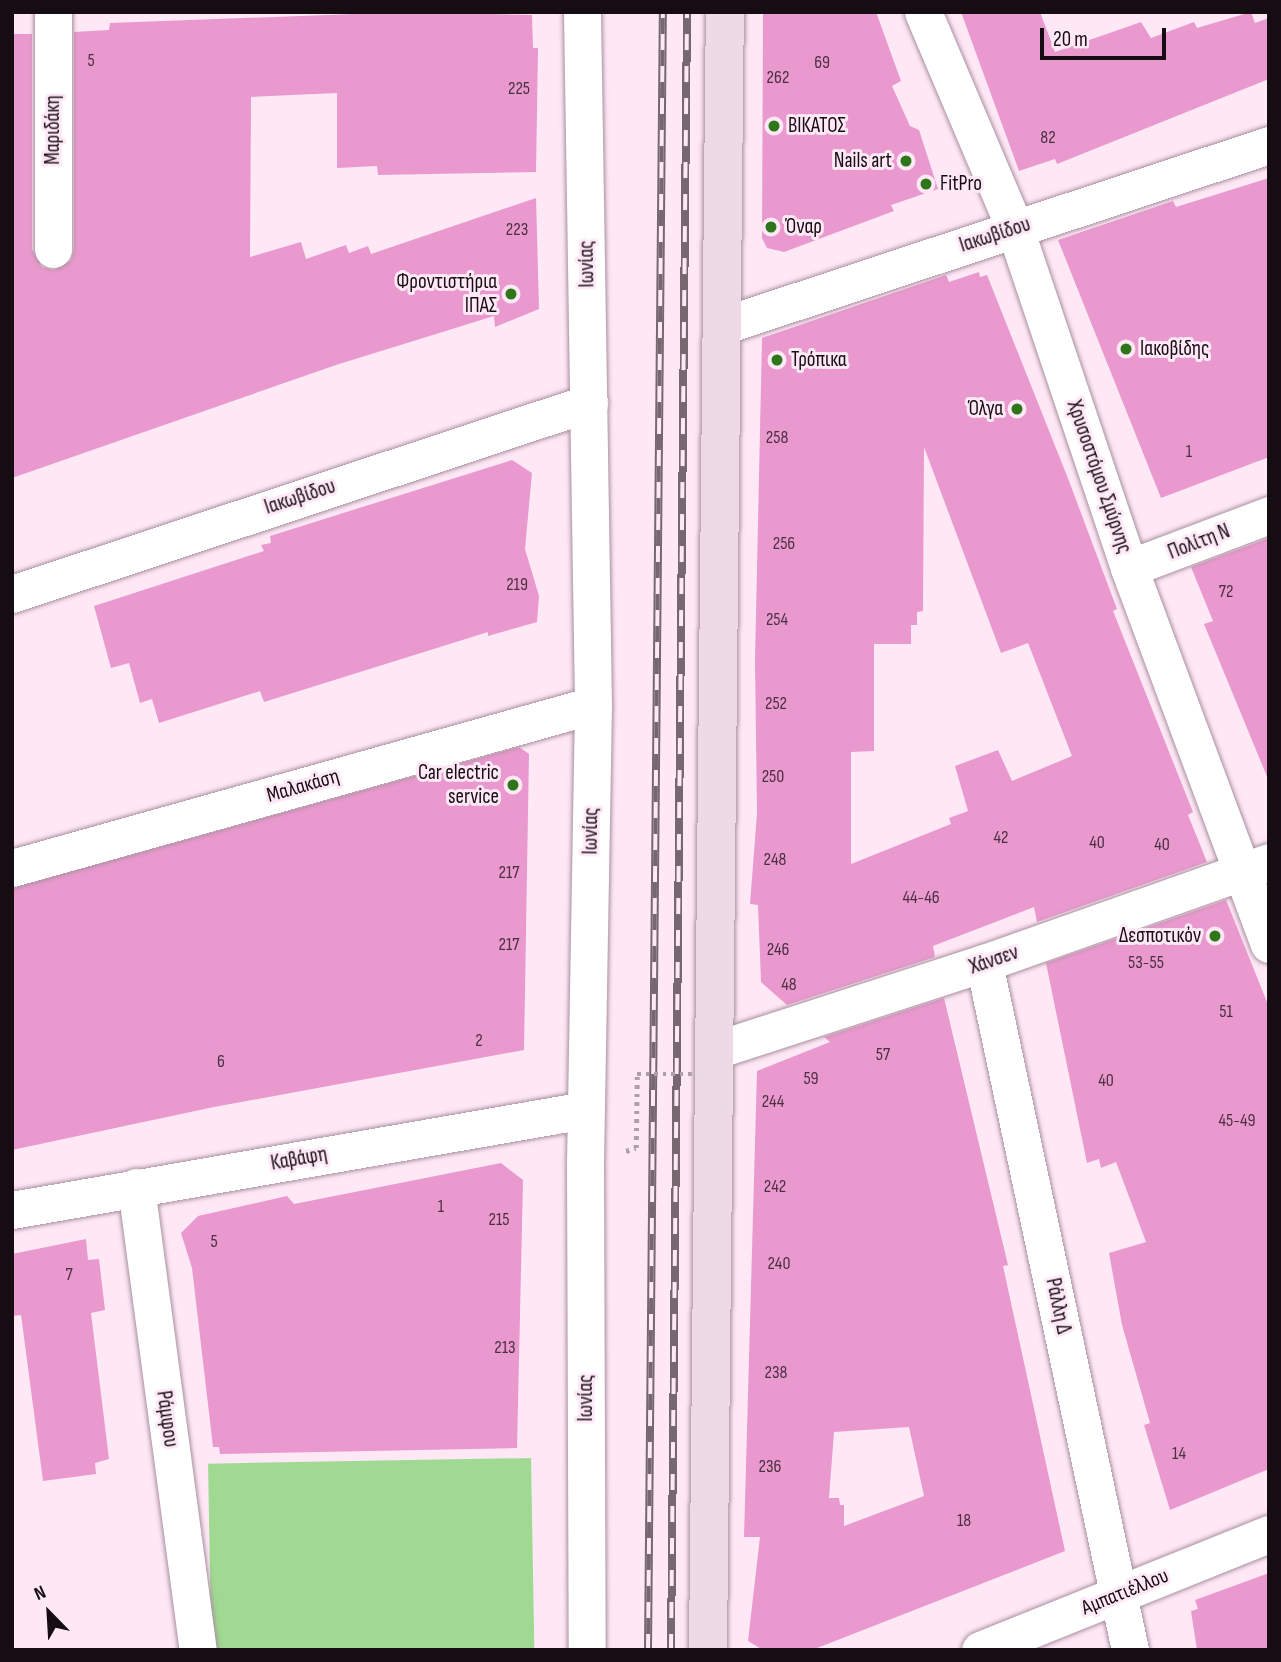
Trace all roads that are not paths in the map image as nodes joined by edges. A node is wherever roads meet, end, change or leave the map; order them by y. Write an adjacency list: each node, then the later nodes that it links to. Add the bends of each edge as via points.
1 (53, 12): 7 (street, Μαριδάκη)
2 (582, 12): 9 (street, Ιωνίας)
3 (725, 12): 8 (street)
4 (923, 12): 6 (street, Χρυσοστόμου Σμύρνης)
5 (1269, 145): 6 (street, Ιακωβίδου)
6 (1015, 229): 8 (street, Ιακωβίδου); 11 (street, Χρυσοστόμου Σμύρνης)
7 (53, 249)
8 (722, 326): 18 (street)
9 (589, 402): 12 (street, Ιακωβίδου); 13 (street, Ιωνίας)
10 (1269, 515): 11 (street, Πολίτη Ν)
11 (1129, 568): 15 (street, Χρυσοστόμου Σμύρνης)
12 (12, 594)
13 (593, 705): 14 (street, Μαλακάση); 19 (street, Ιωνίας)
14 (12, 868)
15 (1255, 868): 16 (street, Χρυσοστόμου Σμύρνης); 17 (street, Χάνσεν)
16 (1269, 944)
17 (984, 963): 18 (street, Χάνσεν); 23 (street, Ράλλη Δ)
18 (705, 1062): 26 (street)
19 (585, 1110): 20 (street, Καβάφη); 25 (street, Ιωνίας)
20 (136, 1187): 21 (street, Καβάφη); 24 (street, Ράμφου)
21 (12, 1210)
22 (1269, 1534): 23 (street, Αμπατιέλλου)
23 (1119, 1594): 27 (street, Αμπατιέλλου); 28 (street, Ράλλη Δ)
24 (198, 1650)
25 (587, 1650)
26 (708, 1650)
27 (980, 1650)
28 (1130, 1650)

